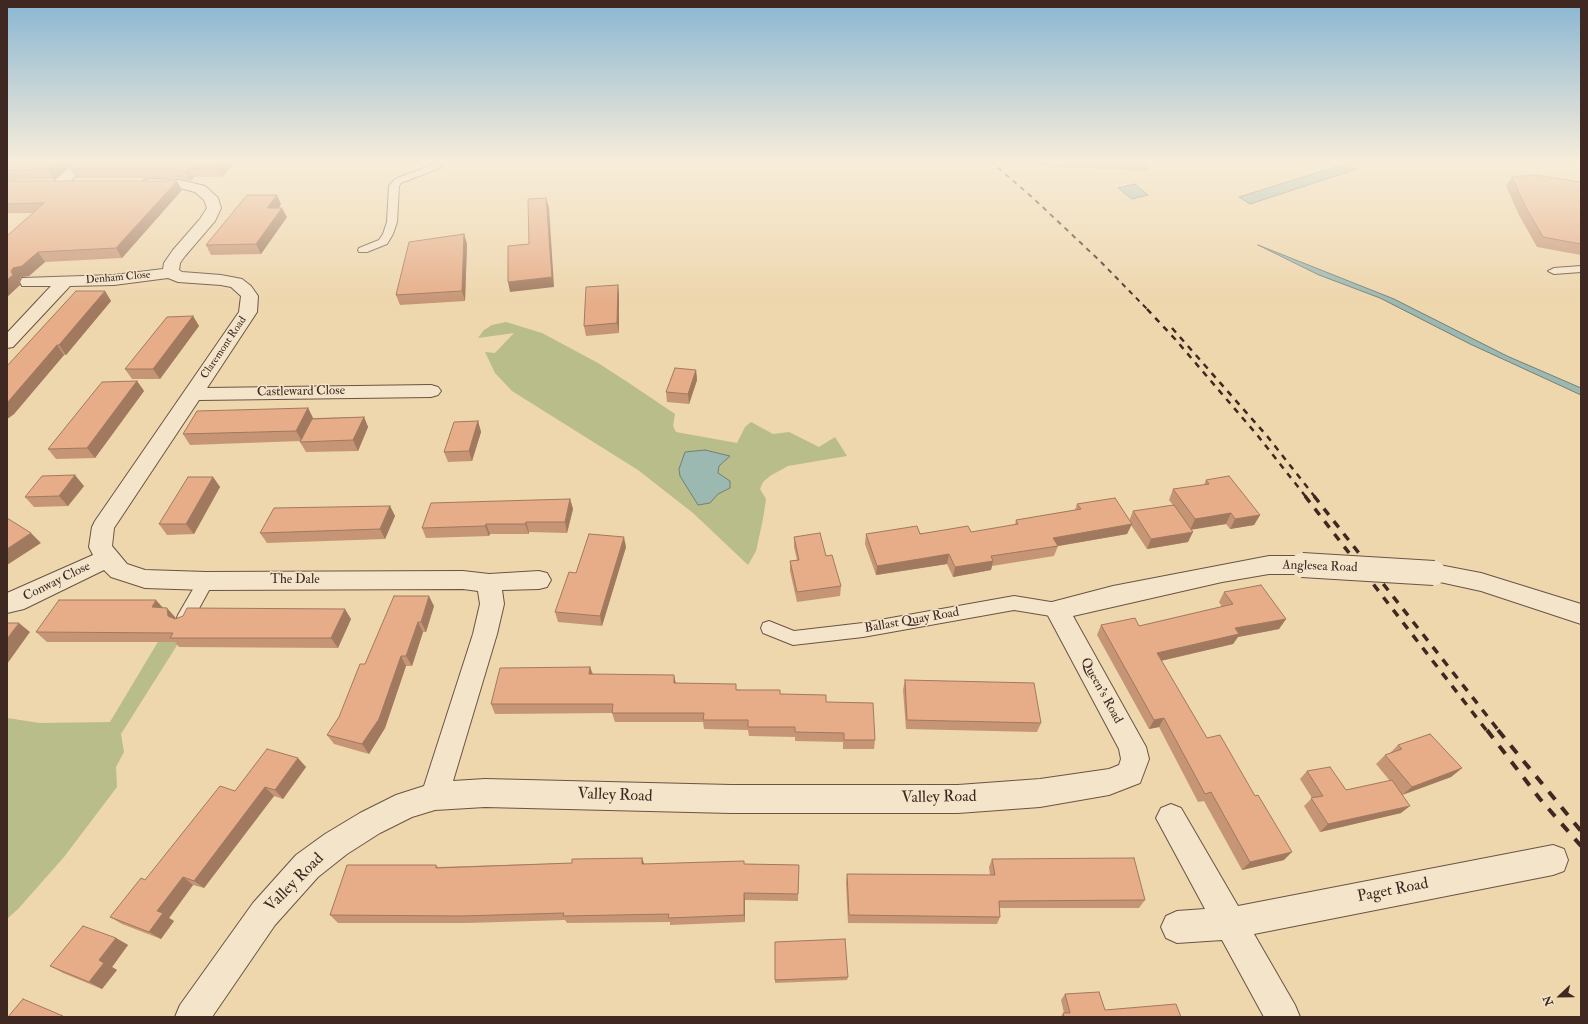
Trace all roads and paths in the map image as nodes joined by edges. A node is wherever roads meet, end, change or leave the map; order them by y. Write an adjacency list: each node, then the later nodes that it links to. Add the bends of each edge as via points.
1 (213, 209): 6 (street, via 172,263)
2 (393, 209): 3 (lane, via 392,222 383,242)
3 (363, 250)
4 (1581, 269): 5 (lane)
5 (1554, 270)
6 (170, 272): 7 (street, Denham Close, via 114,280); 11 (street, Claremont Road, via 178,277 236,283 250,296 248,312)
7 (66, 281): 8 (street, Denham Close); 9 (street)
8 (28, 282)
9 (7, 343)
10 (431, 391): 11 (street, Castleward Close, via 406,398)
11 (193, 394): 12 (street, Claremont Road, via 102,527 100,547)
12 (107, 558): 14 (street, The Dale, via 119,571 145,579); 16 (street, Conway Close, via 16,602)
13 (539, 580): 15 (street, The Dale)
14 (206, 581): 15 (street, The Dale, via 463,580); 19 (lane)
15 (489, 583): 22 (street, via 492,604 485,634)
16 (7, 603)
17 (1057, 610): 18 (street, Anglesea Road, bridge, via 1222,573 1269,565 1302,565 1434,573 1481,582); 20 (lane, Ballast Quay Road, via 1014,603 863,630 793,638); 21 (street, Queen's Road, via 1132,747 1135,760)
18 (1581, 614)
19 (184, 620)
20 (769, 628)
21 (1130, 774): 22 (street, Valley Road, via 1109,782 1047,792 958,799 731,799 485,793)
22 (435, 796): 27 (street, Valley Road, via 406,805 370,823 307,866 264,914)
23 (1171, 818): 25 (street)
24 (1553, 860): 25 (street, Paget Road)
25 (1232, 923): 26 (street); 28 (street)
26 (1177, 927)
27 (192, 1017)
28 (1283, 1017)

